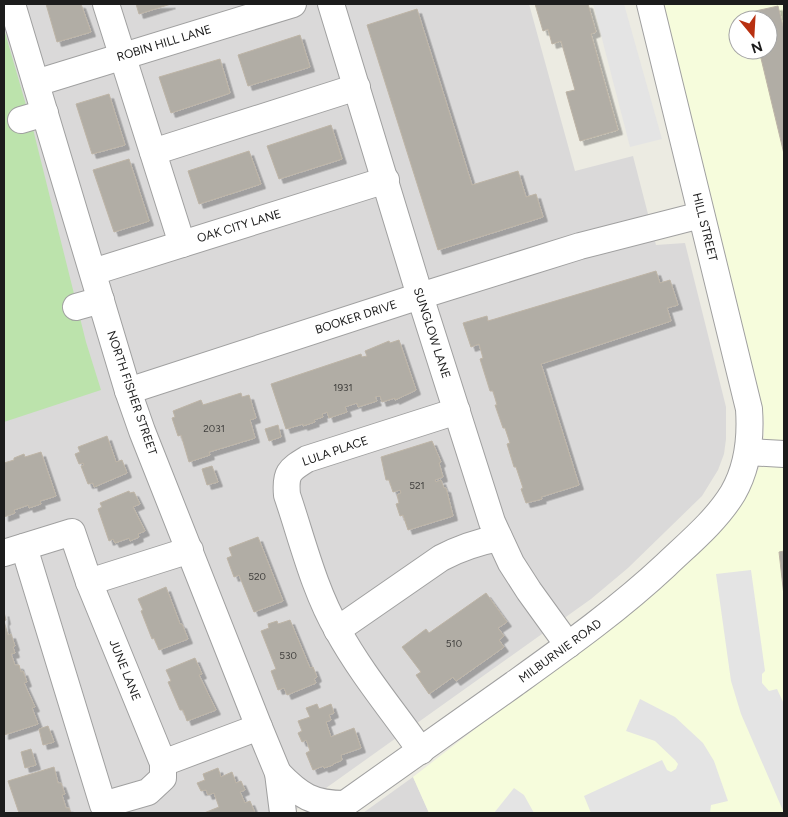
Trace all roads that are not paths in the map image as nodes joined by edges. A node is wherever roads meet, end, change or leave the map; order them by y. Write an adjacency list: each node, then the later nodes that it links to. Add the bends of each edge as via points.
1 (12, 4): 7 (street, NORTH FISHER STREET)
2 (106, 4): 6 (street)
3 (293, 4): 6 (street, ROBIN HILL LANE)
4 (331, 4): 8 (street, SUNGLOW LANE)
5 (650, 4): 11 (street, HILL STREET)
6 (122, 56): 7 (street, ROBIN HILL LANE); 9 (street)
7 (36, 83): 13 (street, NORTH FISHER STREET, via 33,116)
8 (357, 87): 9 (street); 10 (street, SUNGLOW LANE)
9 (153, 152): 12 (street)
10 (386, 180): 12 (street, OAK CITY LANE); 14 (street, SUNGLOW LANE)
11 (701, 215): 14 (street, BOOKER DRIVE, via 580,246); 19 (street, HILL STREET, via 749,409)
12 (182, 244): 13 (street, OAK CITY LANE)
13 (93, 272): 15 (street, NORTH FISHER STREET)
14 (420, 296): 17 (street, BOOKER DRIVE); 18 (street, SUNGLOW LANE)
15 (101, 300): 16 (street); 17 (street, NORTH FISHER STREET)
16 (76, 307)
17 (128, 391): 23 (street, NORTH FISHER STREET)
18 (457, 411): 21 (street, SUNGLOW LANE); 25 (street, LULA PLACE, via 307,459 289,472 287,495 318,586)
19 (748, 452): 20 (street); 26 (street, MILBURNIE ROAD, via 733,493 707,526 636,593)
20 (784, 454)
21 (499, 538): 25 (street, via 441,558); 26 (street, SUNGLOW LANE, via 529,591)
22 (14, 550): 24 (street, JUNE LANE, via 72,532); 29 (street, via 103,805 148,792 163,778)
23 (190, 550): 24 (street); 27 (street, NORTH FISHER STREET)
24 (89, 582): 29 (street, JUNE LANE)
25 (337, 630): 28 (street, LULA PLACE)
26 (568, 645): 28 (street, MILBURNIE ROAD)
27 (259, 727): 29 (street); 30 (street, NORTH FISHER STREET)
28 (421, 750): 31 (street, MILBURNIE ROAD)
29 (163, 763)
30 (278, 773): 31 (street, NORTH FISHER STREET, via 306,797); 32 (street, NORTH FISHER STREET)
31 (339, 809)
32 (283, 813)

